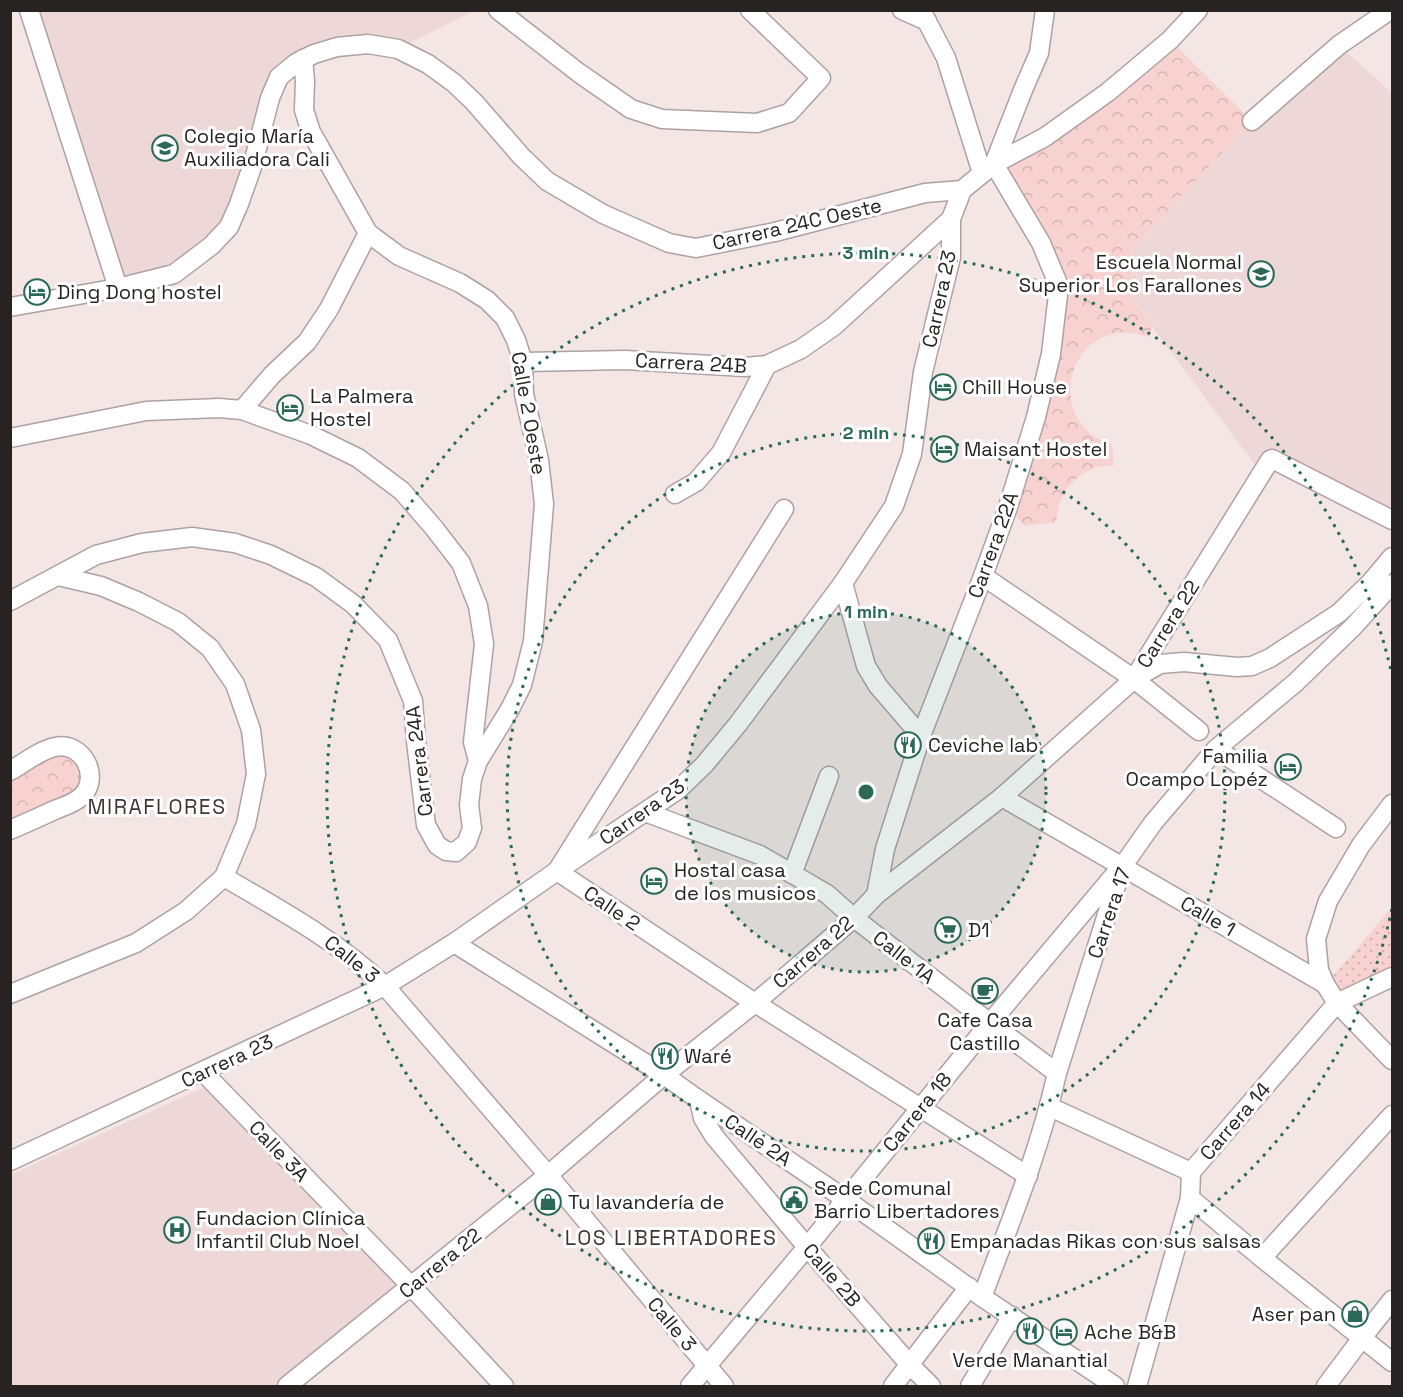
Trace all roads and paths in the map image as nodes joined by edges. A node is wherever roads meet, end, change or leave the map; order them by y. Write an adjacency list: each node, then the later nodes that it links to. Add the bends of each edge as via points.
1 (29, 10): 15 (street)
2 (498, 10): 3 (street, via 631,109 662,119 757,123 789,113 821,78)
3 (750, 10)
4 (902, 10): 8 (street)
5 (1045, 10): 11 (street, via 1039,52)
6 (1198, 10): 11 (street, via 1170,40 1108,92 1045,137)
7 (1390, 10): 10 (street, via 1339,45)
8 (924, 16): 11 (street, Carrera 22A, via 946,58)
9 (303, 59): 12 (street, Carrera 24C Oeste, via 337,48 368,44 398,49 428,64 474,102 547,181 603,214 669,243 696,248 925,193); 14 (street, Calle 2 Oeste, via 304,110 311,132); 15 (street, Carrera 24C Oeste, via 279,77 229,227 174,274)
10 (1252, 121)
11 (988, 168): 12 (street); 26 (street, Carrera 22A, via 1041,243 1059,286 1051,354 1036,417)
12 (962, 190): 13 (street, Carrera 23)
13 (951, 219): 18 (street, Carrera 24B, via 834,326 801,349); 27 (street, Carrera 23, via 951,257 923,372 905,478 894,506)
14 (368, 233): 17 (street, Calle 2 Oeste, via 399,256 487,300 506,318); 19 (street, via 329,309 307,342)
15 (118, 288): 16 (street)
16 (10, 307)
17 (523, 362): 18 (street, Carrera 24B, via 626,360); 34 (street, Calle 2 Oeste, via 524,394 544,504 533,641 522,685)
18 (767, 365): 21 (street, via 721,453 696,482)
19 (242, 410): 20 (street, via 146,411); 34 (street, via 311,435 358,458 402,491 461,563 478,606 484,644 473,742)
20 (10, 438)
21 (675, 494)
22 (784, 509): 44 (street)
23 (1392, 520): 30 (street, Carrera 22, via 1270,460)
24 (1392, 557): 30 (street, via 1339,613 1270,658 1252,666 1160,664)
25 (58, 576): 29 (street, Carrera 24A); 42 (street, Carrera 24A, via 96,555 142,543 192,537 235,543 316,577 353,604 388,640 413,701 426,825 437,845 446,851 456,852); 46 (street, via 101,586 178,622 210,648 235,684 251,730 256,774 246,824)
26 (983, 576): 30 (street); 32 (street, Carrera 22A)
27 (843, 583): 32 (street, via 867,666 884,694); 39 (street, Carrera 23, via 704,765)
28 (1392, 584): 33 (street, Carrera 17, via 1295,683)
29 (10, 601)
30 (1134, 679): 31 (street); 37 (street, Carrera 22)
31 (1198, 731)
32 (921, 736): 47 (street, Carrera 22A, via 885,849)
33 (1216, 749): 40 (street); 43 (street, Carrera 17, via 1153,823)
34 (477, 761): 42 (street, Calle 2 Oeste, via 469,805 472,828)
35 (10, 771): 41 (street, via 56,746 79,753 90,774 88,786 71,803)
36 (829, 776): 45 (street)
37 (1002, 797): 43 (street, Calle 1); 47 (street, Carrera 22)
38 (1392, 804): 51 (street, via 1361,845 1328,901 1316,939)
39 (645, 812): 44 (street, Carrera 23); 45 (street, Calle 1A, via 760,855)
40 (1336, 828)
41 (10, 830)
42 (463, 846)
43 (1122, 867): 51 (street, Calle 1); 56 (street, Carrera 18); 59 (street, Carrera 17)
44 (556, 871): 49 (street, Carrera 23); 54 (street, Calle 2)
45 (792, 874): 48 (street, Calle 1A, via 827,894)
46 (224, 877): 52 (street, Calle 3, via 321,935); 53 (street, via 186,911 136,943)
47 (876, 895): 48 (street, Carrera 22)
48 (854, 918): 54 (street, Carrera 22); 56 (street, Calle 1A)
49 (454, 943): 52 (street, Carrera 23); 60 (street, Calle 2A)
50 (1392, 977): 55 (street, Carrera 14)
51 (1324, 984): 55 (street, Calle 1)
52 (385, 986): 58 (street, Carrera 23); 67 (street, Calle 3)
53 (10, 994)
54 (755, 1003): 60 (street, Carrera 22); 62 (street, Calle 2)
55 (1337, 1003): 57 (street, Calle 1); 66 (street, Carrera 14)
56 (990, 1023): 59 (street, Calle 1A); 62 (street, Carrera 18)
57 (1392, 1060)
58 (203, 1072): 65 (street, Carrera 23); 73 (street, Calle 3A)
59 (1057, 1073): 63 (street, Carrera 17)
60 (664, 1075): 61 (street, Calle 2A); 67 (street, Carrera 22)
61 (699, 1100): 70 (street, Calle 2A); 71 (street, Calle 2B, via 703,1118 714,1136)
62 (920, 1107): 68 (street, Calle 2); 70 (street, Carrera 18)
63 (1050, 1107): 66 (street); 68 (street, Carrera 17)
64 (1392, 1115): 72 (street)
65 (10, 1161)
66 (1191, 1172): 69 (street, Carrera 14)
67 (548, 1175): 73 (street, Carrera 22); 80 (street, Calle 3)
68 (1028, 1176): 74 (street, Carrera 17)
69 (1190, 1198): 72 (street); 89 (street, Carrera 14)
70 (845, 1199): 71 (street, Carrera 18); 74 (street, Calle 2A)
71 (807, 1247): 79 (street, Calle 2B); 80 (street, Carrera 18)
72 (1262, 1258): 77 (street)
73 (412, 1287): 81 (street, Carrera 22); 82 (street, Calle 3A)
74 (976, 1292): 76 (street, Calle 2A); 79 (street, Carrera 17)
75 (1392, 1300): 77 (street)
76 (1012, 1316): 87 (street); 88 (street, Calle 2A)
77 (1362, 1338): 78 (street); 90 (street)
78 (1392, 1362)
79 (910, 1365): 85 (street, Carrera 17); 86 (street, Calle 2B)
80 (708, 1367): 83 (street, Carrera 18); 84 (street, Calle 3)
81 (290, 1386)
82 (504, 1386)
83 (690, 1386)
84 (724, 1386)
85 (893, 1386)
86 (931, 1386)
87 (970, 1386)
88 (1115, 1386)
89 (1137, 1386)
90 (1326, 1386)

